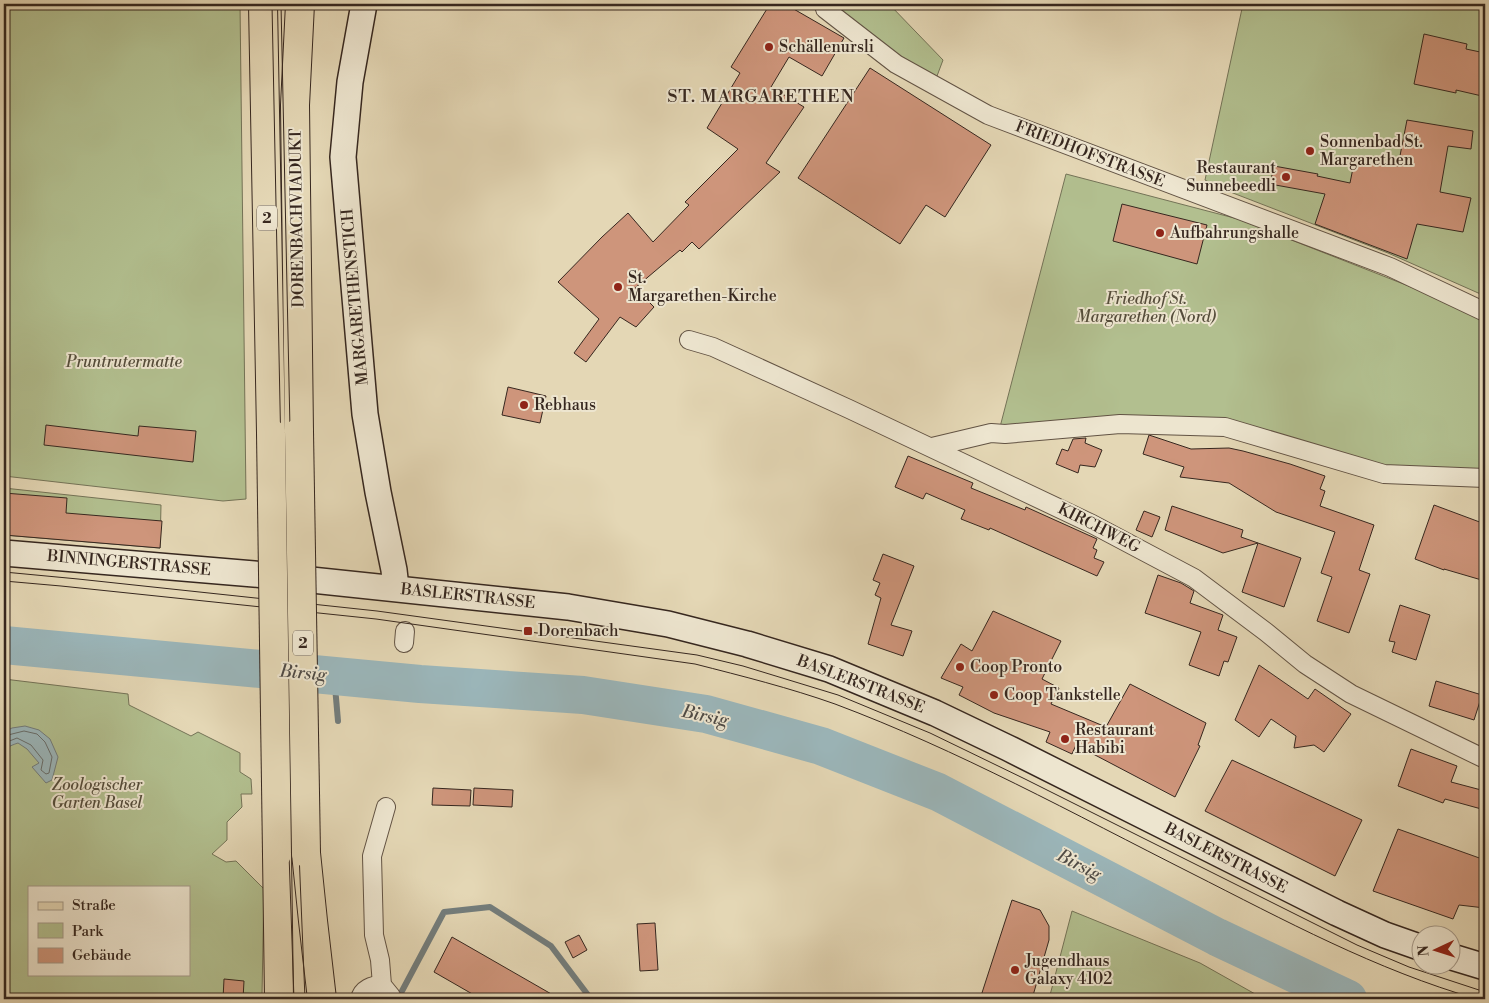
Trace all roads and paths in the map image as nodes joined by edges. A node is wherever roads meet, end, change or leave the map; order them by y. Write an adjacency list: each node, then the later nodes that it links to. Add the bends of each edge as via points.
1 (263, 4): 18 (main road, DORENBACHVIADUKT / 2, bridge)
2 (300, 4): 19 (main road, DORENBACHVIADUKT / 2, bridge, via 296,105 306,854)
3 (364, 4): 11 (main road, MARGARETHENSTICH, via 350,82 343,157 365,414)
4 (825, 8): 5 (street, FRIEDHOFSTRASSE, via 896,64 988,116 1390,268)
5 (1485, 312)
6 (689, 340): 7 (street, KIRCHWEG)
7 (932, 447): 8 (street, via 991,434 1120,424 1224,427 1384,474); 12 (street, KIRCHWEG, via 1092,524 1194,578 1305,664 1351,694)
8 (1485, 478)
9 (4, 553): 10 (main road, BINNINGERSTRASSE)
10 (254, 574): 11 (main road, BASLERSTRASSE)
11 (396, 588): 14 (main road, BASLERSTRASSE, via 568,607 668,624 829,669 935,713 1337,914)
12 (1485, 759)
13 (386, 807): 17 (street, via 372,856 374,935)
14 (1412, 944)
15 (1462, 960): 16 (main road)
16 (1485, 967)
17 (387, 992): 20 (street, via 376,985 368,987)
18 (278, 999)
19 (322, 999)
20 (360, 999)

